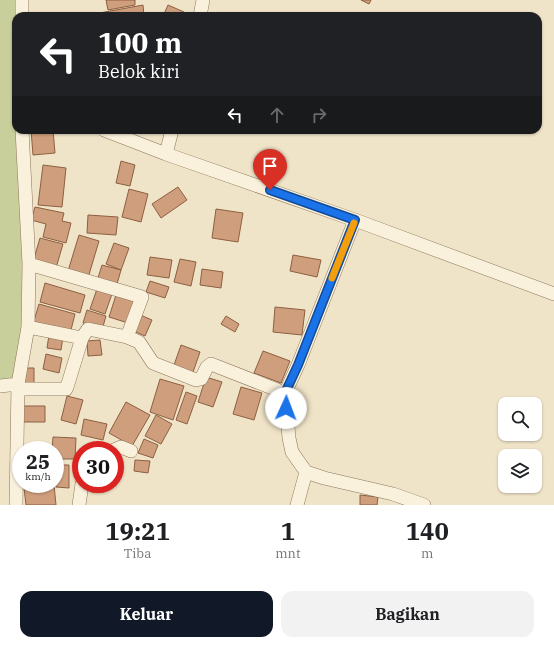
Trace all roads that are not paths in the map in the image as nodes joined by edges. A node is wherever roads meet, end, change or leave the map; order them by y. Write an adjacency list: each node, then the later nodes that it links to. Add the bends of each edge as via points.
1 (22, 0): 3 (street)
2 (203, 0): 4 (street)
3 (22, 12)
4 (201, 12)
5 (22, 134): 10 (street)
6 (114, 134): 8 (street)
7 (171, 134): 8 (street)
8 (166, 154): 9 (street)
9 (355, 220): 11 (street); 17 (street)
10 (29, 264): 12 (street); 13 (street, via 142,296)
11 (554, 294)
12 (28, 327): 14 (street); 16 (street)
13 (128, 337): 14 (street, via 88,329); 17 (street, via 139,342 153,363 196,380 201,379 207,366 212,364)
14 (82, 338): 16 (street, via 66,389)
15 (0, 386): 16 (street)
16 (18, 387): 22 (street)
17 (285, 393): 20 (street, via 292,452)
18 (124, 448): 19 (street)
19 (131, 451)
20 (306, 472): 24 (street); 25 (street, via 393,494)
21 (81, 493): 23 (street)
22 (16, 505)
23 (79, 505)
24 (297, 505)
25 (424, 505)

